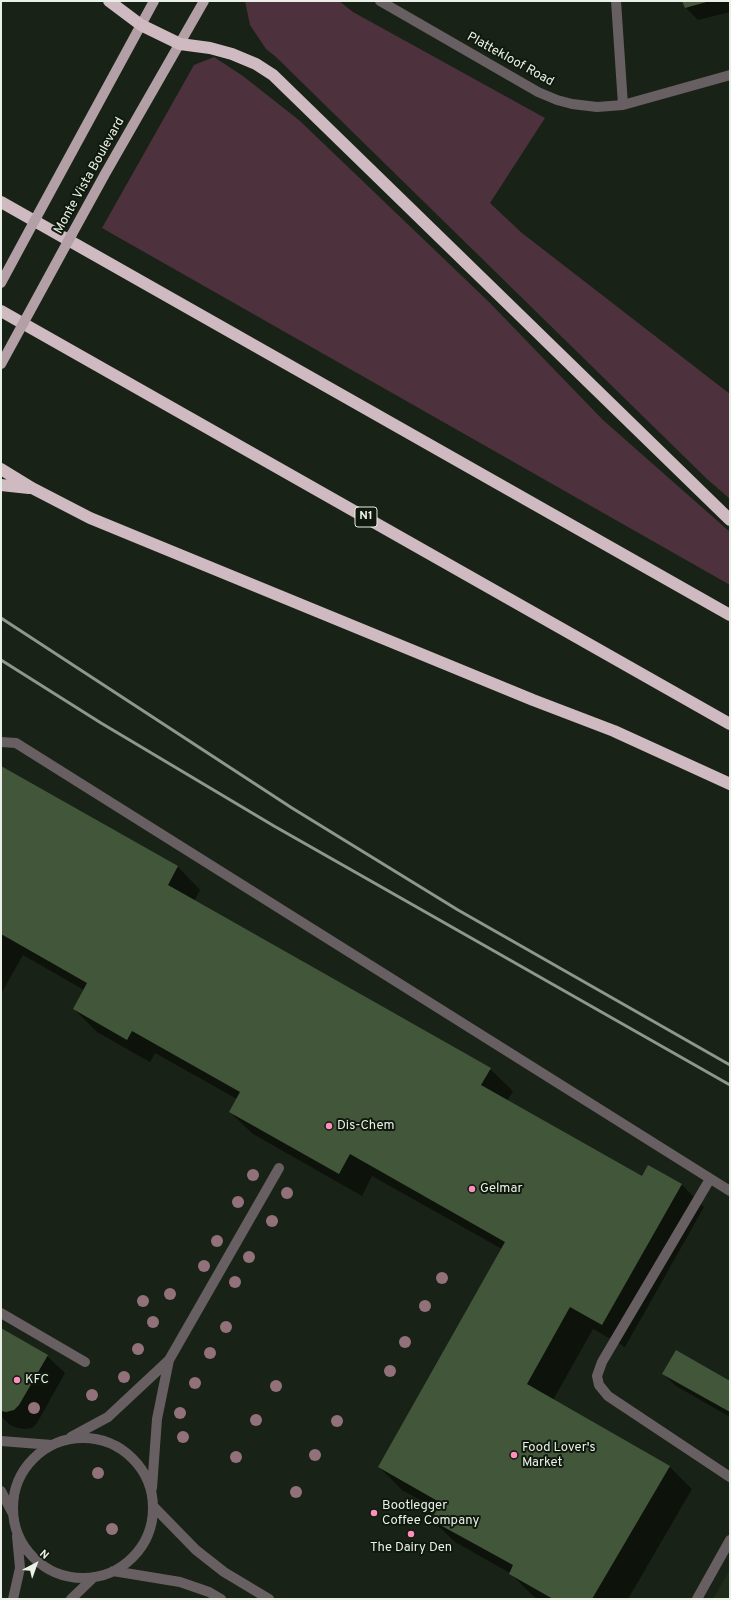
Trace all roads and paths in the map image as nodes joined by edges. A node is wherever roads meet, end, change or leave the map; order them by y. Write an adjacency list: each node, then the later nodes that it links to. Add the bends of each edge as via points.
1 (109, 1): 6 (highway)
2 (154, 1): 6 (main road, Monte Vista Boulevard)
3 (204, 1): 7 (main road, Monte Vista Boulevard)
4 (380, 1): 9 (street, Plattekloof Road, via 538,92 572,104 597,107)
5 (616, 1): 9 (street)
6 (141, 25): 7 (highway); 11 (main road, Monte Vista Boulevard, bridge)
7 (180, 44): 13 (main road, Monte Vista Boulevard, bridge); 17 (highway, via 232,54 256,64 272,75)
8 (730, 75): 9 (street, Plattekloof Road)
9 (623, 105)
10 (1, 202): 18 (highway)
11 (1, 283)
12 (1, 311): 19 (highway, N1)
13 (1, 364)
14 (1, 469): 16 (highway)
15 (1, 485): 16 (highway)
16 (32, 488): 21 (highway, via 90,518 614,731)
17 (730, 520)
18 (730, 615)
19 (730, 724)
20 (1, 742): 23 (street, via 16,743)
21 (730, 784)
22 (279, 1168): 26 (street)
23 (710, 1179): 24 (street); 31 (street, via 602,1362 597,1376 599,1385 608,1396)
24 (730, 1191)
25 (1, 1313): 27 (street)
26 (170, 1360): 28 (street, via 108,1417); 33 (street, via 157,1419)
27 (85, 1362)
28 (67, 1439): 30 (street); 33 (street, via 89,1438 111,1443 130,1455 144,1472)
29 (1, 1441): 30 (street)
30 (52, 1445): 35 (street, via 38,1454 18,1481 14,1497)
31 (730, 1476)
32 (1, 1491): 35 (street)
33 (152, 1493): 34 (street)
34 (154, 1506): 38 (street, via 151,1526 143,1545 130,1560); 43 (street, via 196,1550 224,1572)
35 (14, 1514): 36 (street)
36 (16, 1528): 39 (street, via 24,1546 38,1561 55,1572 74,1577); 40 (street, via 20,1568)
37 (730, 1540): 44 (street)
38 (113, 1571): 39 (street); 42 (street, via 180,1582)
39 (94, 1577): 41 (street)
40 (13, 1599)
41 (71, 1599)
42 (221, 1599)
43 (269, 1599)
44 (697, 1599)

